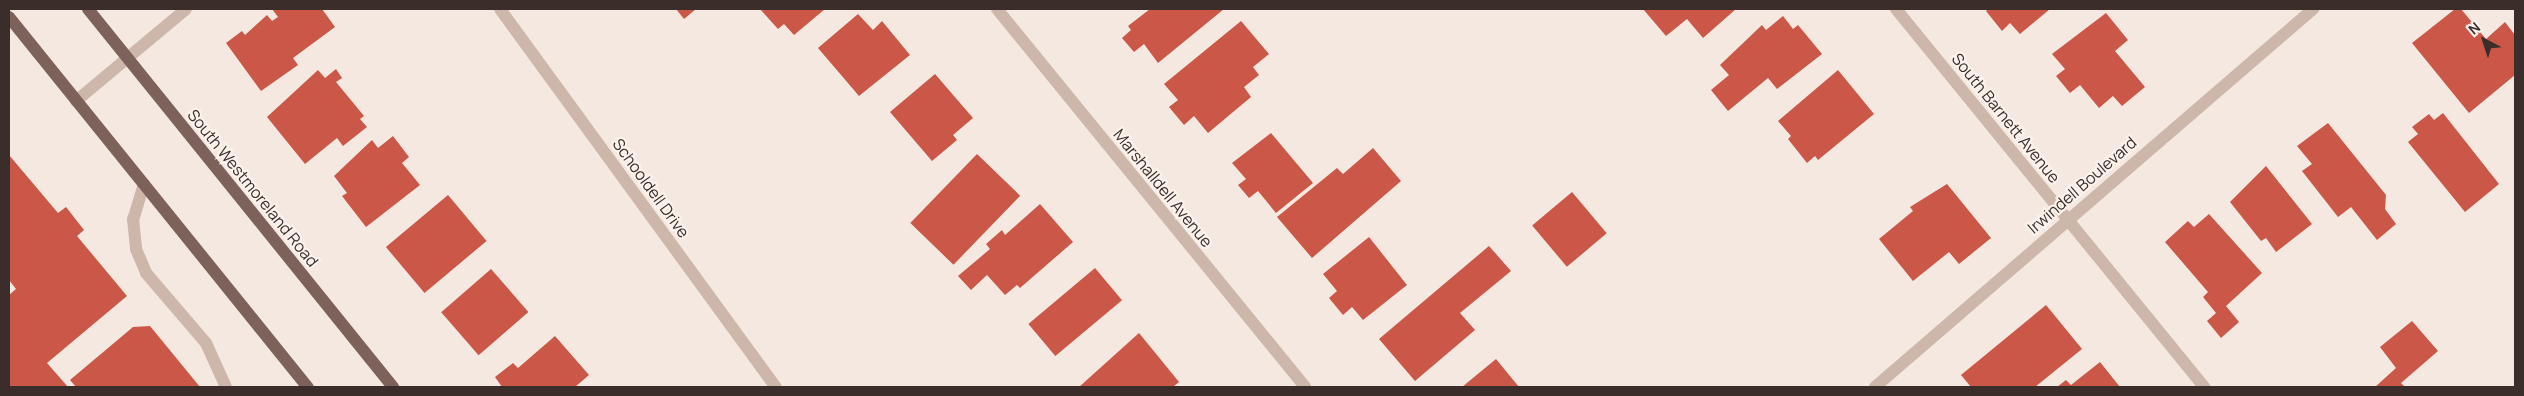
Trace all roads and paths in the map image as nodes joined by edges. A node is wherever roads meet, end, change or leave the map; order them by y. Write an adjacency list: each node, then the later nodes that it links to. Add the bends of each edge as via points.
1 (88, 9): 8 (main road, South Westmoreland Road)
2 (186, 9): 8 (street)
3 (500, 9): 15 (street, Schooldell Drive)
4 (997, 9): 16 (street, Marshalldell Avenue)
5 (1896, 9): 11 (street, South Barnett Avenue)
6 (2313, 9): 11 (street, Irwindell Boulevard)
7 (9, 17): 9 (main road)
8 (127, 58): 9 (street); 14 (main road, South Westmoreland Road)
9 (76, 101): 10 (main road)
10 (144, 184): 12 (street, via 132,219 136,249 146,273 206,343); 13 (main road)
11 (2067, 219): 17 (street, Irwindell Boulevard); 18 (street, South Barnett Avenue)
12 (226, 387)
13 (308, 387)
14 (393, 387)
15 (776, 387)
16 (1305, 387)
17 (1874, 387)
18 (2204, 387)

